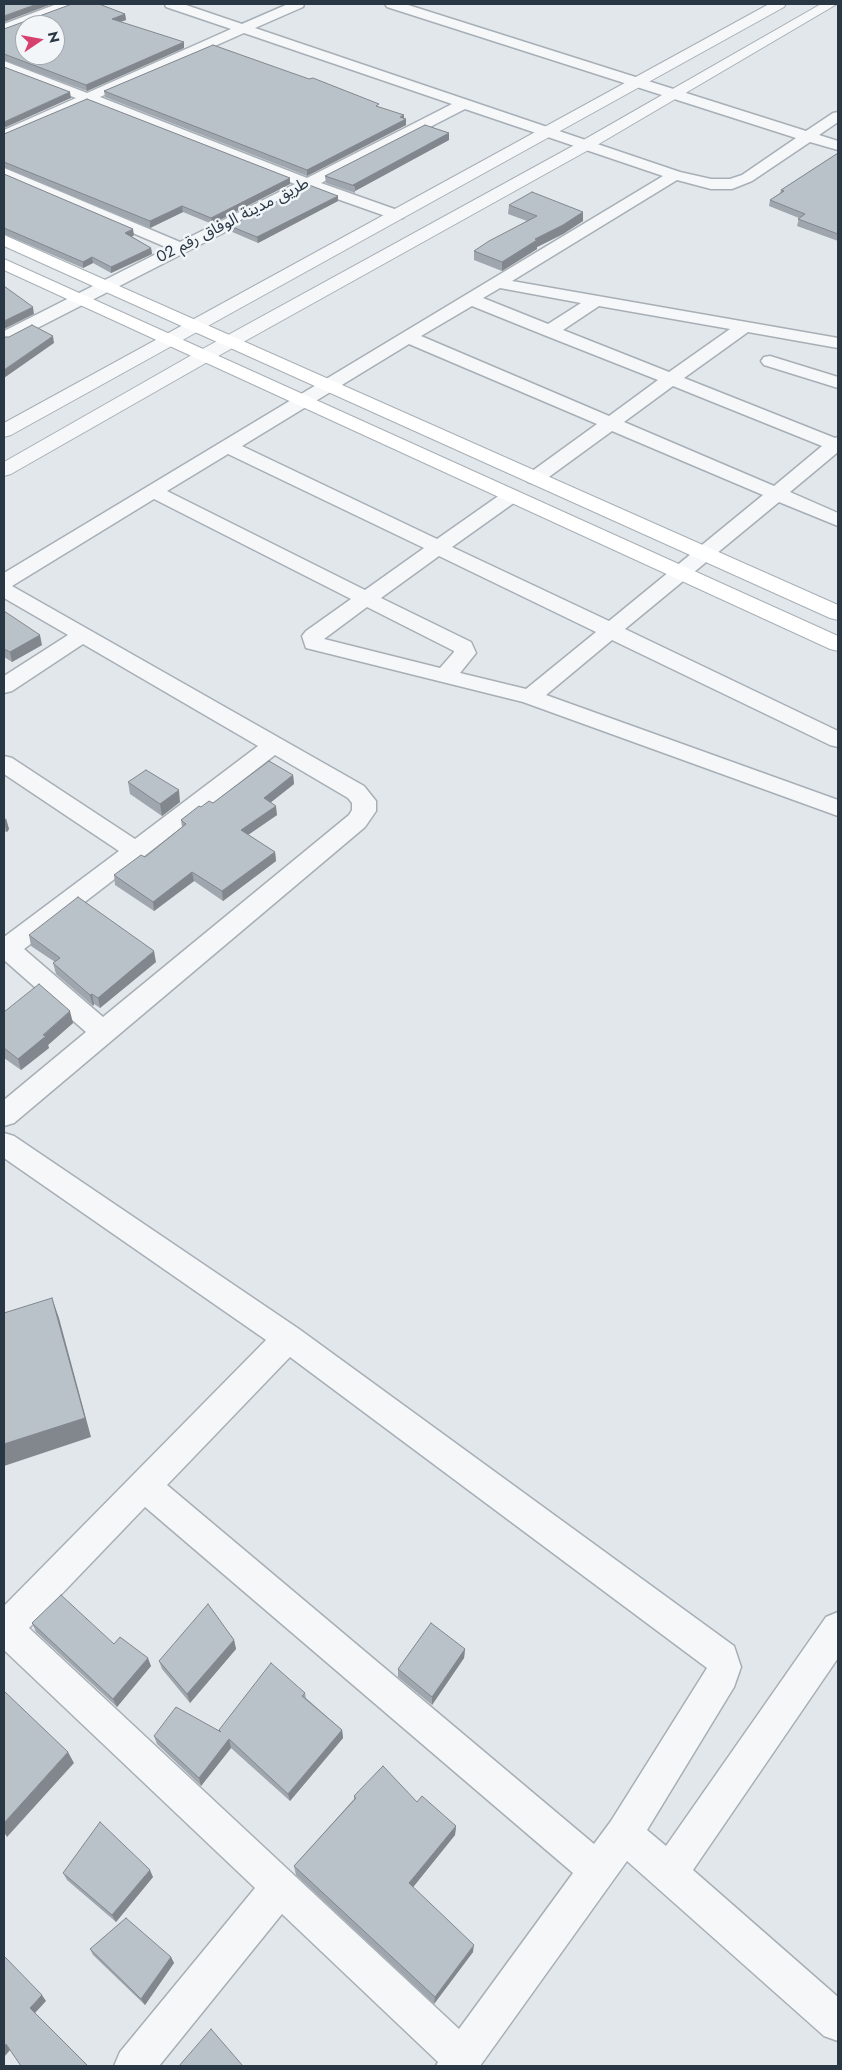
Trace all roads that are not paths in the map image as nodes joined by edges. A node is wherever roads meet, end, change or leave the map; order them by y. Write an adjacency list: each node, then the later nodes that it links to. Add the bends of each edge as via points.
1 (68, 4): 8 (street)
2 (171, 4): 7 (street)
3 (298, 4): 7 (street)
4 (392, 4): 10 (street)
5 (779, 4): 10 (street)
6 (830, 4): 11 (street)
7 (243, 28): 12 (street); 13 (street)
8 (4, 29)
9 (4, 65): 12 (street)
10 (638, 82): 11 (street); 15 (street)
11 (675, 93): 17 (street); 18 (street)
12 (89, 98): 16 (street); 22 (street)
13 (463, 104): 15 (street); 22 (street, طريق مدينة الوفاق رقم 02)
14 (838, 116): 17 (street)
15 (548, 132): 18 (street); 23 (street)
16 (4, 135)
17 (807, 136): 19 (street); 21 (street, via 739,182 711,184)
18 (586, 145): 21 (street); 38 (street)
19 (838, 146)
20 (4, 173): 25 (street)
21 (675, 175): 27 (street)
22 (307, 183): 23 (street); 25 (street, طريق مدينة الوفاق رقم 02)
23 (397, 215): 32 (street)
24 (4, 240): 28 (main road)
25 (182, 248): 28 (street, طريق مدينة الوفاق رقم 02)
26 (4, 264): 30 (main road)
27 (497, 283): 29 (street); 31 (street)
28 (106, 286): 30 (street, طريق مدينة الوفاق رقم 02); 32 (main road)
29 (470, 299): 34 (street); 35 (street)
30 (81, 300): 36 (street, طريق مدينة الوفاق رقم 02); 37 (main road)
31 (596, 300): 33 (street); 34 (street)
32 (195, 326): 37 (street); 38 (main road)
33 (745, 326): 39 (street); 42 (street)
34 (550, 330): 42 (street)
35 (408, 336): 44 (street); 46 (street)
36 (4, 338)
37 (168, 341): 40 (main road); 47 (street)
38 (230, 341): 40 (street); 44 (main road)
39 (838, 343)
40 (204, 356): 45 (main road); 50 (street)
41 (770, 361): 43 (street)
42 (672, 379): 46 (street); 48 (street)
43 (838, 383)
44 (328, 385): 45 (street); 51 (main road)
45 (303, 401): 49 (street); 54 (main road)
46 (611, 423): 51 (street); 53 (street)
47 (4, 432)
48 (838, 445): 53 (street)
49 (229, 446): 52 (street); 56 (street)
50 (4, 470)
51 (535, 478): 57 (main road)
52 (154, 492): 59 (street); 61 (street)
53 (777, 494): 55 (street); 57 (street)
54 (512, 496): 56 (street); 58 (main road)
55 (838, 520)
56 (438, 548): 61 (street); 63 (street)
57 (704, 553): 58 (street); 62 (main road)
58 (681, 573): 63 (street); 65 (main road)
59 (4, 582)
60 (4, 590): 64 (street)
61 (367, 598): 66 (street, via 463,647 466,653); 66 (street, via 313,636 314,643)
62 (838, 613)
63 (611, 630): 68 (street); 69 (street)
64 (82, 635): 67 (street); 70 (street)
65 (838, 644)
66 (444, 677): 68 (street)
67 (4, 686)
68 (530, 697): 72 (street)
69 (838, 740)
70 (274, 745): 73 (street); 75 (street, via 356,792 364,801 364,811 357,821)
71 (4, 763): 73 (street)
72 (838, 808)
73 (136, 851): 74 (street)
74 (5, 947): 75 (street)
75 (103, 1032): 76 (street)
76 (4, 1115)
77 (4, 1144): 78 (street)
78 (288, 1338): 79 (street); 82 (street, via 722,1658 722,1674)
79 (144, 1486): 80 (street); 83 (street)
80 (5, 1628): 85 (street)
81 (838, 1629): 84 (street)
82 (624, 1834): 83 (street); 84 (street)
83 (597, 1870): 87 (street)
84 (669, 1873): 86 (street)
85 (280, 1887): 87 (street); 88 (street)
86 (838, 2022)
87 (459, 2062)
88 (134, 2066)

